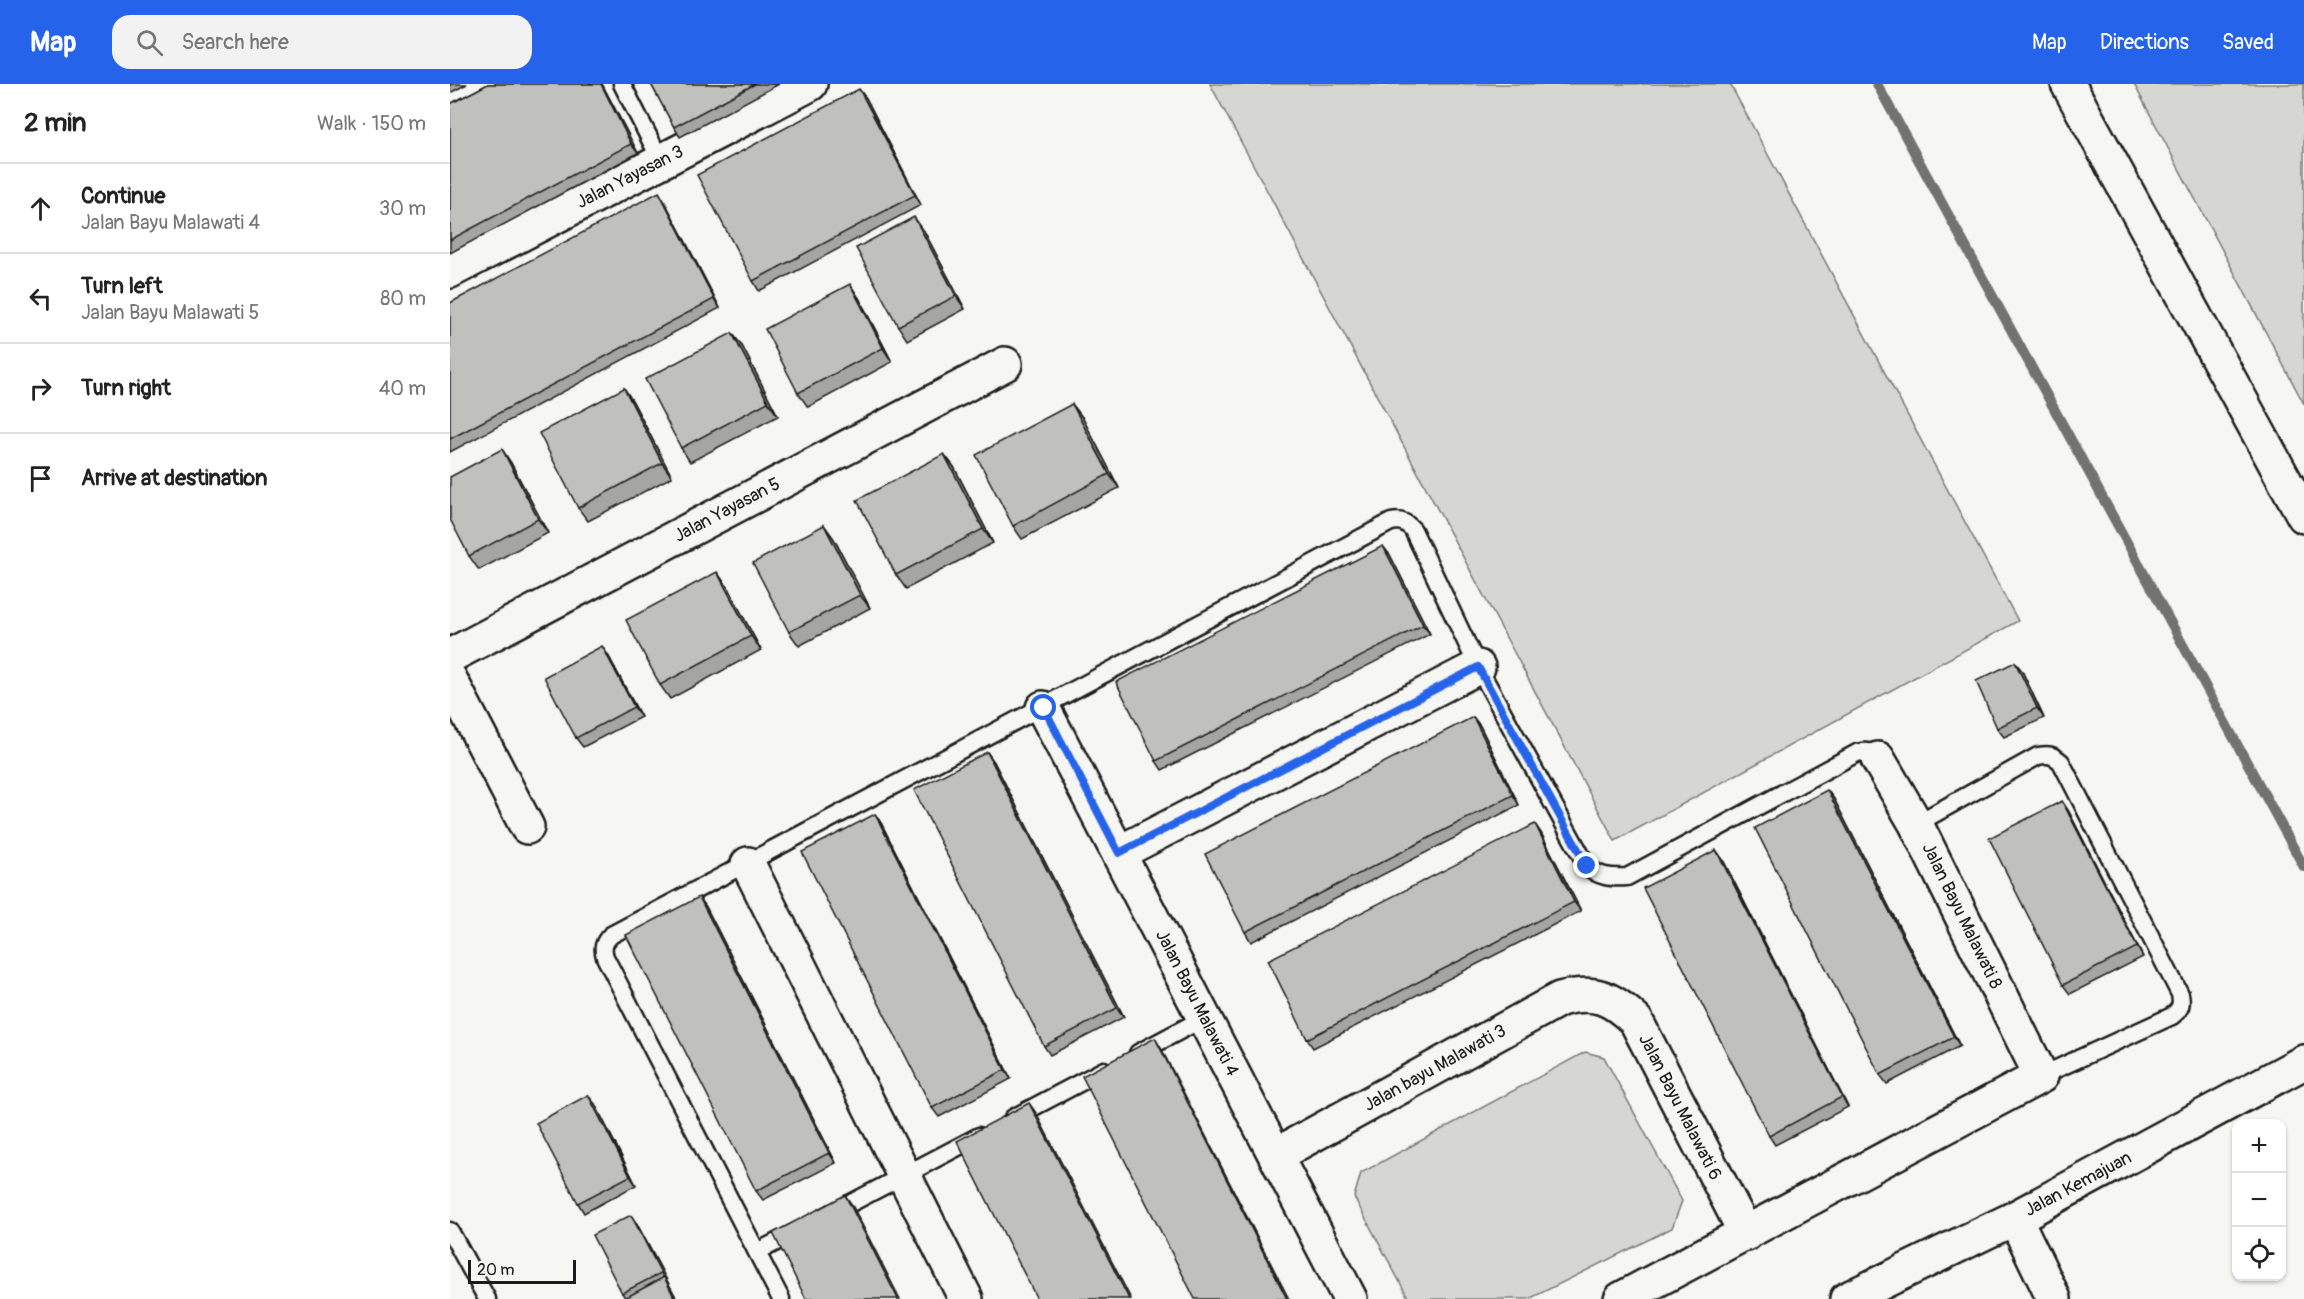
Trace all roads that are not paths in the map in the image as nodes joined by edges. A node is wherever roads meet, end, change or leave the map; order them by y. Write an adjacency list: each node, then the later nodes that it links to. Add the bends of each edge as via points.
1 (622, 84): 4 (lane)
2 (810, 84): 4 (street, Jalan Yayasan 3)
3 (2068, 84): 7 (street)
4 (661, 161): 5 (street, Jalan Yayasan 3)
5 (450, 270)
6 (1005, 364): 8 (street, Jalan Yayasan 5)
7 (2304, 516)
8 (450, 656)
9 (1478, 667): 11 (lane, via 1413,530 1408,523 1399,521); 12 (lane, via 1587,866 1606,877 1627,877 1857,753 1873,753); 15 (street)
10 (450, 679): 14 (street)
11 (1044, 708): 15 (street, Jalan Bayu Malawati 4); 16 (lane)
12 (1878, 759): 13 (street, Jalan Bayu Malawati 8)
13 (1916, 824): 20 (street, Jalan Bayu Malawati 8); 20 (lane, via 2038,756 2055,756 2180,994 2182,1002 2172,1016)
14 (528, 827)
15 (1119, 853): 18 (street, Jalan Bayu Malawati 4)
16 (747, 864): 22 (street); 26 (lane, via 612,935 603,949)
17 (1598, 995): 21 (street, Jalan bayu Malawati 3, via 1560,999); 25 (street, Jalan Bayu Malawati 6, via 1618,1004 1636,1021)
18 (1204, 1018): 21 (street, Jalan Bayu Malawati 4); 22 (lane)
19 (2304, 1062): 23 (street, Jalan Kemajuan)
20 (2041, 1076): 25 (street)
21 (1276, 1155): 30 (street, Jalan Bayu Malawati 4)
22 (905, 1175): 26 (lane); 29 (street)
23 (2015, 1218): 32 (street, Jalan Kemajuan); 33 (street)
24 (450, 1231): 27 (lane)
25 (1746, 1234): 31 (street)
26 (757, 1252): 28 (lane)
27 (487, 1299)
28 (781, 1299)
29 (966, 1299)
30 (1350, 1299)
31 (1621, 1299)
32 (1847, 1299)
33 (2054, 1299)

